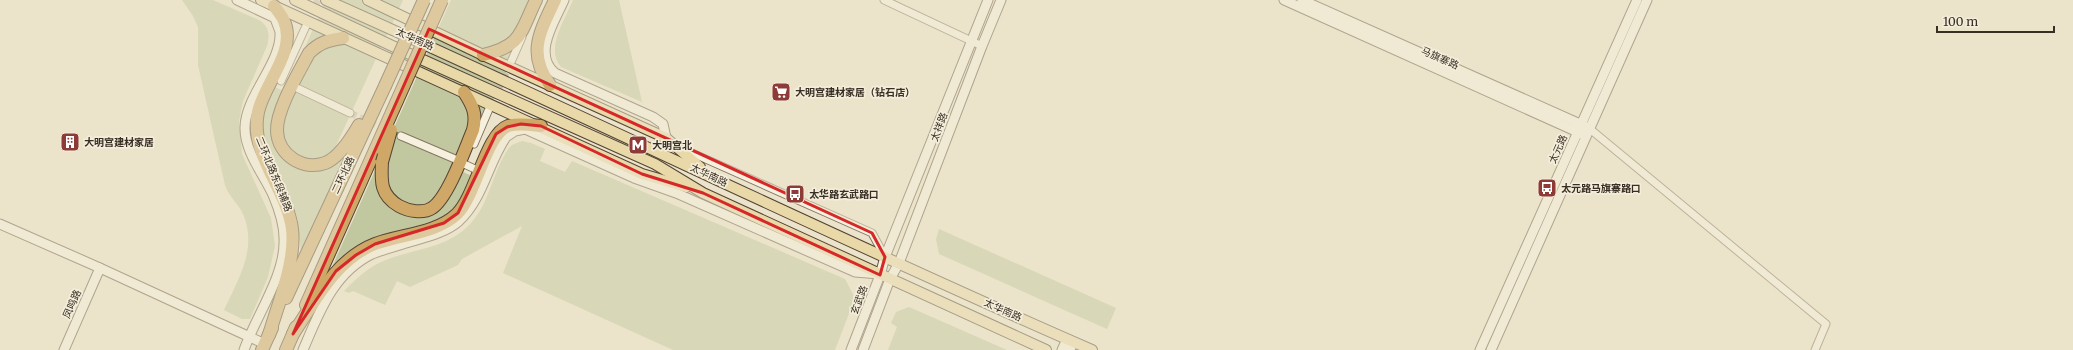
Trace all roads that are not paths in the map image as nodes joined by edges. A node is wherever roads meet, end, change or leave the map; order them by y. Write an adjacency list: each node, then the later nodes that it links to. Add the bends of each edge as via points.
1 (237, 0): 50 (main road, 二环北路东段辅路, via 275,18 280,32 267,74 247,114 245,129 256,165 273,196 284,242 280,266)
2 (261, 0): 18 (main road)
3 (295, 0): 42 (main road, 太华南路, via 403,52 655,164)
4 (326, 0): 41 (main road, 太华南路)
5 (368, 0): 24 (main road)
6 (424, 0): 28 (highway, 二环北路, bridge)
7 (442, 0): 30 (highway, 二环北路, bridge)
8 (555, 0): 27 (highway, via 538,37 536,56 542,74)
9 (564, 0): 37 (main road, via 556,13 544,51 548,67 555,73 653,117 663,124)
10 (884, 0): 22 (street)
11 (988, 0): 22 (main road, 太祥路)
12 (1001, 0): 23 (main road, 太祥路)
13 (1284, 0): 35 (main road, 马旗寨路)
14 (1302, 0): 35 (main road, 马旗寨路)
15 (1637, 0): 35 (main road, 太元路)
16 (1647, 0): 35 (main road, 太元路)
17 (533, 2): 19 (street); 24 (highway, via 518,39 500,51); 25 (street)
18 (274, 6): 21 (main road); 51 (highway, via 284,21 286,47 258,111 257,142 288,210 294,243)
19 (545, 9)
20 (306, 26): 26 (street, via 279,80)
21 (343, 38): 28 (highway, via 328,40 317,45 309,53 280,116 277,130 278,141 283,151 295,162 325,163 346,146); 31 (main road)
22 (970, 41): 23 (street); 44 (main road, 太祥路)
23 (982, 46): 45 (main road, 太祥路)
24 (484, 55): 27 (main road)
25 (510, 62)
26 (288, 84)
27 (550, 85): 37 (main road)
28 (385, 86): 51 (highway, 二环北路)
29 (298, 88): 33 (street)
30 (401, 92): 31 (highway, bridge, via 382,162 381,185 386,197 404,209 420,212 431,209 443,198 476,120 474,107); 49 (highway, 二环北路, bridge)
31 (464, 92): 34 (main road)
32 (490, 109): 40 (street, via 464,164)
33 (350, 113)
34 (541, 126): 42 (main road, via 642,174); 49 (highway, via 514,125 496,134 468,197 458,213 444,223 375,244 356,255 336,271)
35 (1584, 130): 62 (main road, 太元路); 63 (main road, 太元路); 64 (street, via 1826,324)
36 (401, 136): 39 (street)
37 (666, 138): 38 (main road)
38 (674, 144): 41 (main road); 44 (street, via 872,233)
39 (455, 159)
40 (475, 169)
41 (710, 176): 44 (main road, 太华南路)
42 (703, 193): 47 (main road, 太华南路)
43 (0, 224): 46 (main road)
44 (885, 257): 45 (main road, 太华南路); 47 (main road, 玄武路)
45 (899, 263): 48 (main road); 52 (main road, 太华南路)
46 (100, 268): 50 (main road); 54 (main road, 凤鸣路)
47 (880, 274): 48 (main road, 太华南路); 56 (main road, via 855,272 525,129 515,131 506,137 486,173 474,202 457,222 438,234 372,254 346,272 328,294); 57 (main road, 玄武路)
48 (890, 279): 58 (main road); 59 (main road, 太华南路)
49 (293, 334): 53 (highway, 二环北路)
50 (248, 337): 51 (main road); 55 (main road, 二环北路东段辅路)
51 (265, 343)
52 (1070, 344): 60 (main road); 61 (main road, 太华南路)
53 (286, 349)
54 (64, 350)
55 (244, 350)
56 (303, 350)
57 (851, 350)
58 (863, 350)
59 (1046, 350)
60 (1062, 350)
61 (1092, 350)
62 (1480, 350)
63 (1491, 350)
64 (1815, 350)

